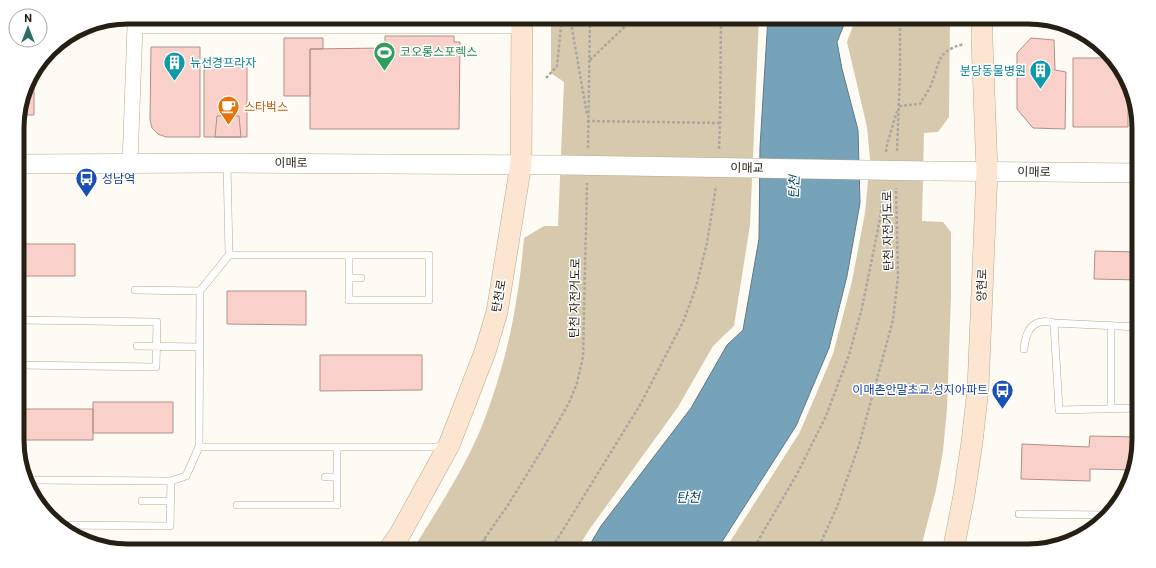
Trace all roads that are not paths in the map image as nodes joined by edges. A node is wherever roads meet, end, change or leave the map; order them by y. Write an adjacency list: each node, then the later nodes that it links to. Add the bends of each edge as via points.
1 (135, 24): 4 (street)
2 (521, 24): 7 (main road, 탄천로)
3 (982, 24): 10 (main road, 양현로)
4 (130, 163): 5 (street, 이매로); 6 (street, 이매로)
5 (227, 163): 7 (street, 이매로); 12 (lane)
6 (24, 164)
7 (521, 164): 8 (street, 이매로); 29 (main road, 탄천로, via 497,312 485,352)
8 (565, 165): 9 (street, 이매교, bridge)
9 (929, 171): 10 (street, 이매로)
10 (986, 171): 11 (street, 이매로); 43 (main road, 양현로, via 978,389 970,457)
11 (1132, 173)
12 (229, 255): 13 (lane); 17 (lane)
13 (349, 255): 14 (lane); 14 (lane, via 429,255 429,300 349,300)
14 (349, 278): 15 (lane)
15 (361, 278)
16 (135, 290): 17 (lane)
17 (200, 291): 24 (lane)
18 (24, 320): 23 (lane, via 157,322)
19 (1054, 323): 20 (lane); 25 (lane, via 1040,322 1030,327); 27 (lane, via 1059,410)
20 (1111, 326): 21 (lane); 27 (lane)
21 (1132, 327)
22 (137, 346): 23 (lane)
23 (157, 346): 24 (lane); 26 (lane, via 156,367)
24 (200, 347): 30 (lane)
25 (1024, 349)
26 (24, 365)
27 (1111, 408): 28 (lane)
28 (1132, 408)
29 (449, 445): 31 (lane); 42 (main road, 탄천로)
30 (199, 446): 31 (lane); 35 (lane, via 186,476)
31 (337, 447): 33 (lane)
32 (325, 477): 33 (lane)
33 (337, 477): 38 (lane, via 337,505)
34 (33, 480): 35 (lane)
35 (171, 481): 37 (lane)
36 (142, 501): 37 (lane)
37 (171, 501): 41 (lane, via 170,526)
38 (237, 505)
39 (1019, 514): 40 (lane)
40 (1100, 515)
41 (69, 525)
42 (393, 544)
43 (954, 544)

